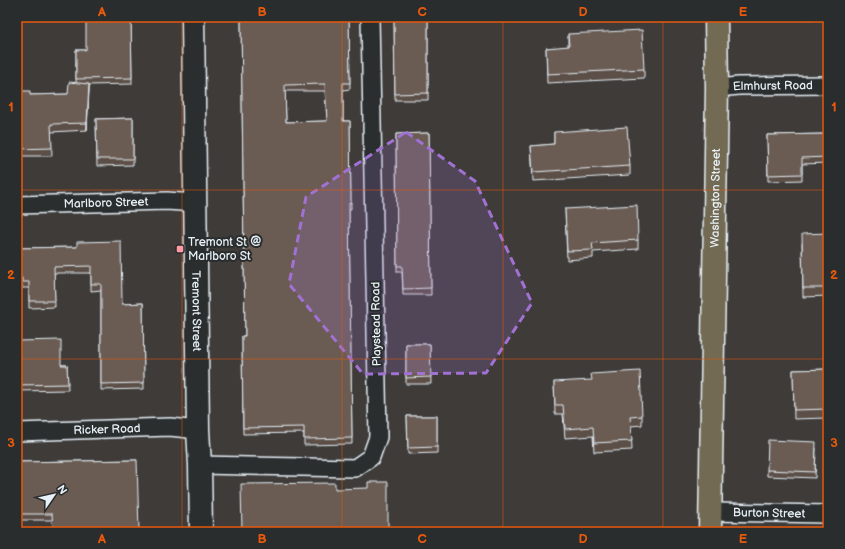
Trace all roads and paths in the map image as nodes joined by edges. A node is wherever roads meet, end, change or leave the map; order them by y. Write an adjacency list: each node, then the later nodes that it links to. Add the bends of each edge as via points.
1 (193, 17): 6 (main road, Tremont Street)
2 (370, 17): 10 (street, Playstead Road, via 378,437 371,457 355,468)
3 (716, 17): 5 (main road, Washington Street)
4 (828, 85): 5 (street, Elmhurst Road)
5 (717, 88): 12 (main road, Washington Street)
6 (196, 203): 7 (street, Marlboro Street, via 167,201); 8 (main road, Tremont Street)
7 (17, 205)
8 (198, 430): 9 (street, Ricker Road, via 170,427); 10 (main road, Tremont Street)
9 (17, 432)
10 (200, 465): 13 (main road, Tremont Street)
11 (828, 514): 12 (street, Burton Street)
12 (710, 522)
13 (201, 532)

